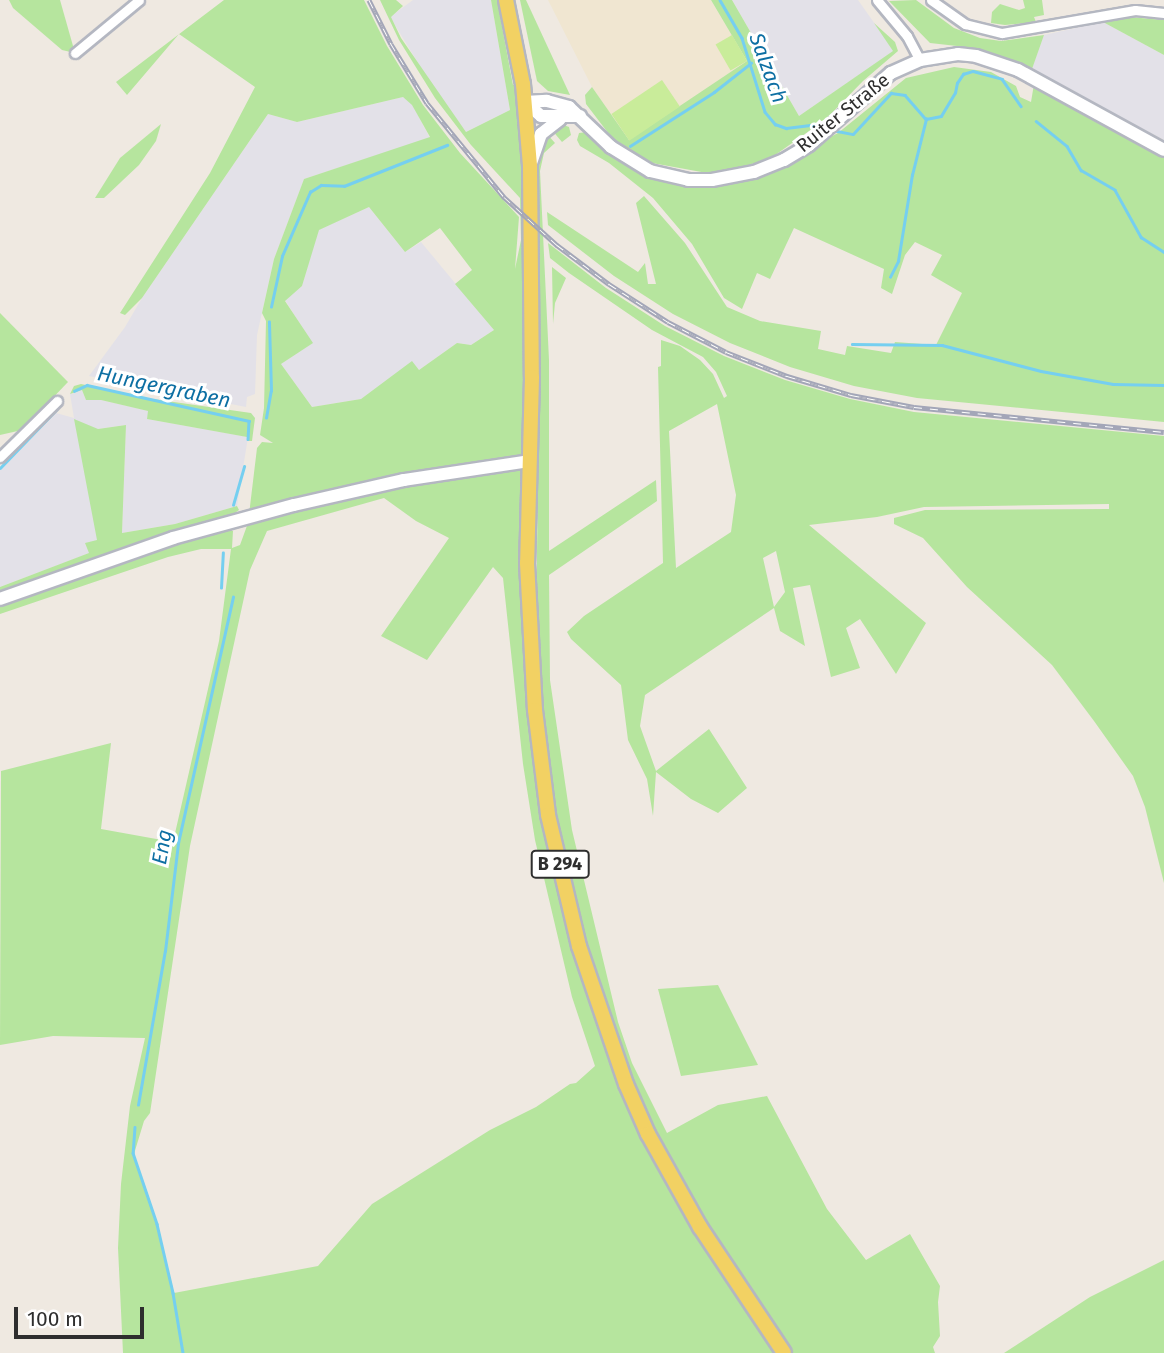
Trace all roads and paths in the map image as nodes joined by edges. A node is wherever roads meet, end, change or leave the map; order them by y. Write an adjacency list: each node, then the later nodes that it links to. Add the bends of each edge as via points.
1 (139, 0): 5 (street)
2 (506, 0): 9 (main road, B 294)
3 (877, 0): 8 (street)
4 (931, 0): 6 (street, via 965,24 1002,33 1135,10)
5 (126, 4): 7 (street)
6 (1164, 13)
7 (75, 53)
8 (920, 60): 10 (street, Ruiter Straße, via 877,83 816,139 784,160 754,172 712,180 650,172); 12 (street, Ruiter Straße, via 958,54 995,62 1030,76)
9 (525, 102): 10 (street, Ruiter Straße, via 560,103); 11 (street, via 541,116); 13 (main road, B 294)
10 (580, 116): 11 (street)
11 (559, 119): 13 (street, via 541,134)
12 (1164, 150)
13 (530, 166): 16 (main road, B 294)
14 (57, 401): 15 (street)
15 (0, 457)
16 (530, 460): 17 (street, via 404,480 281,508 173,538); 18 (main road, B 294, via 527,563 535,710 548,814 579,946 605,1029 648,1134 700,1227)
17 (0, 599)
18 (784, 1353)

